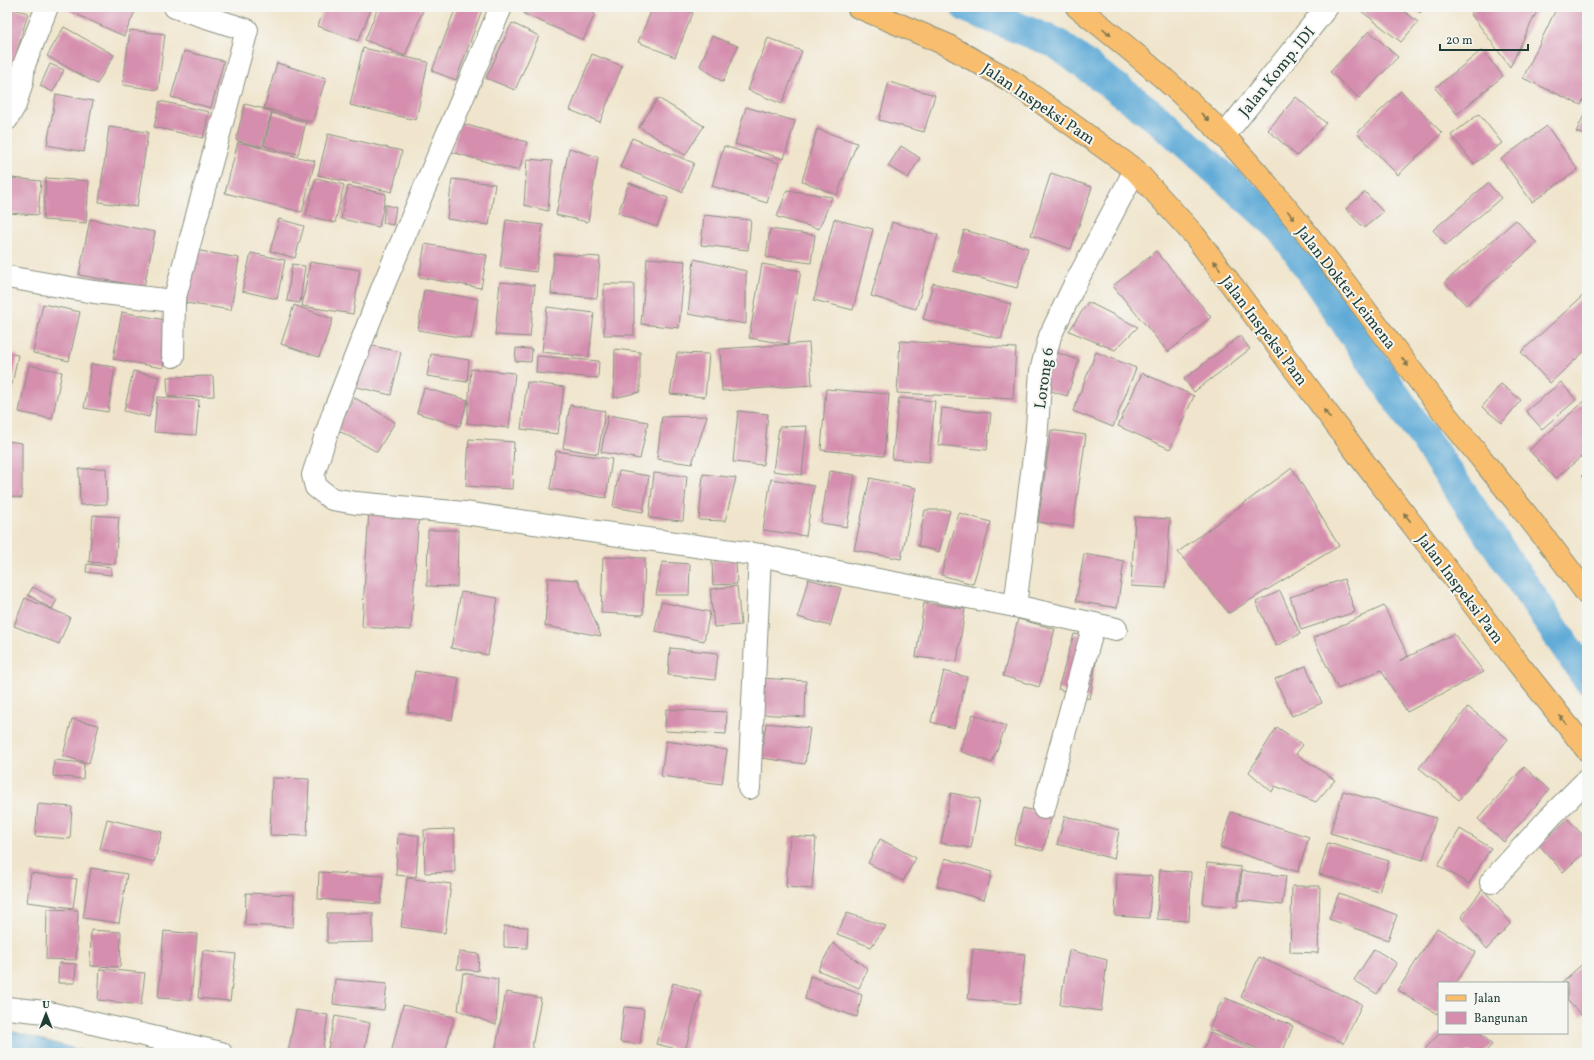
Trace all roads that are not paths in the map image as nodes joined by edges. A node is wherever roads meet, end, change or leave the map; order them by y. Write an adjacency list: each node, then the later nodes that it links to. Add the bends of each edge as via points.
1 (47, 7): 7 (street, via 24,65)
2 (176, 7): 12 (street, via 247,30)
3 (501, 7): 14 (street, via 335,407 313,476 316,487 332,499 356,503 464,513)
4 (858, 7): 10 (main road, Jalan Inspeksi Pam, via 945,44 1013,82)
5 (1077, 7): 9 (main road, Jalan Dokter Leimena, one-way to 9, via 1167,81)
6 (1327, 7): 9 (street, Jalan Komp. IDI)
7 (14, 80): 8 (street, via 15,106)
8 (7, 119)
9 (1224, 136): 15 (main road, Jalan Dokter Leimena, one-way to 15, via 1329,260 1420,382)
10 (1135, 170): 16 (street, Lorong 6, via 1072,288 1050,336 1041,371 1036,441); 19 (main road, Jalan Inspeksi Pam, one-way to 10, via 1361,459 1195,236)
11 (7, 277): 12 (street, via 94,292)
12 (174, 301): 13 (street)
13 (173, 356)
14 (760, 555): 16 (street); 21 (street)
15 (1587, 594)
16 (1015, 606): 17 (street)
17 (1094, 624): 18 (street); 22 (street)
18 (1116, 629)
19 (1587, 750)
20 (1587, 780): 23 (street)
21 (749, 788)
22 (1044, 808)
23 (1491, 882)
24 (7, 1008): 25 (street, via 45,1012)
25 (221, 1053)

